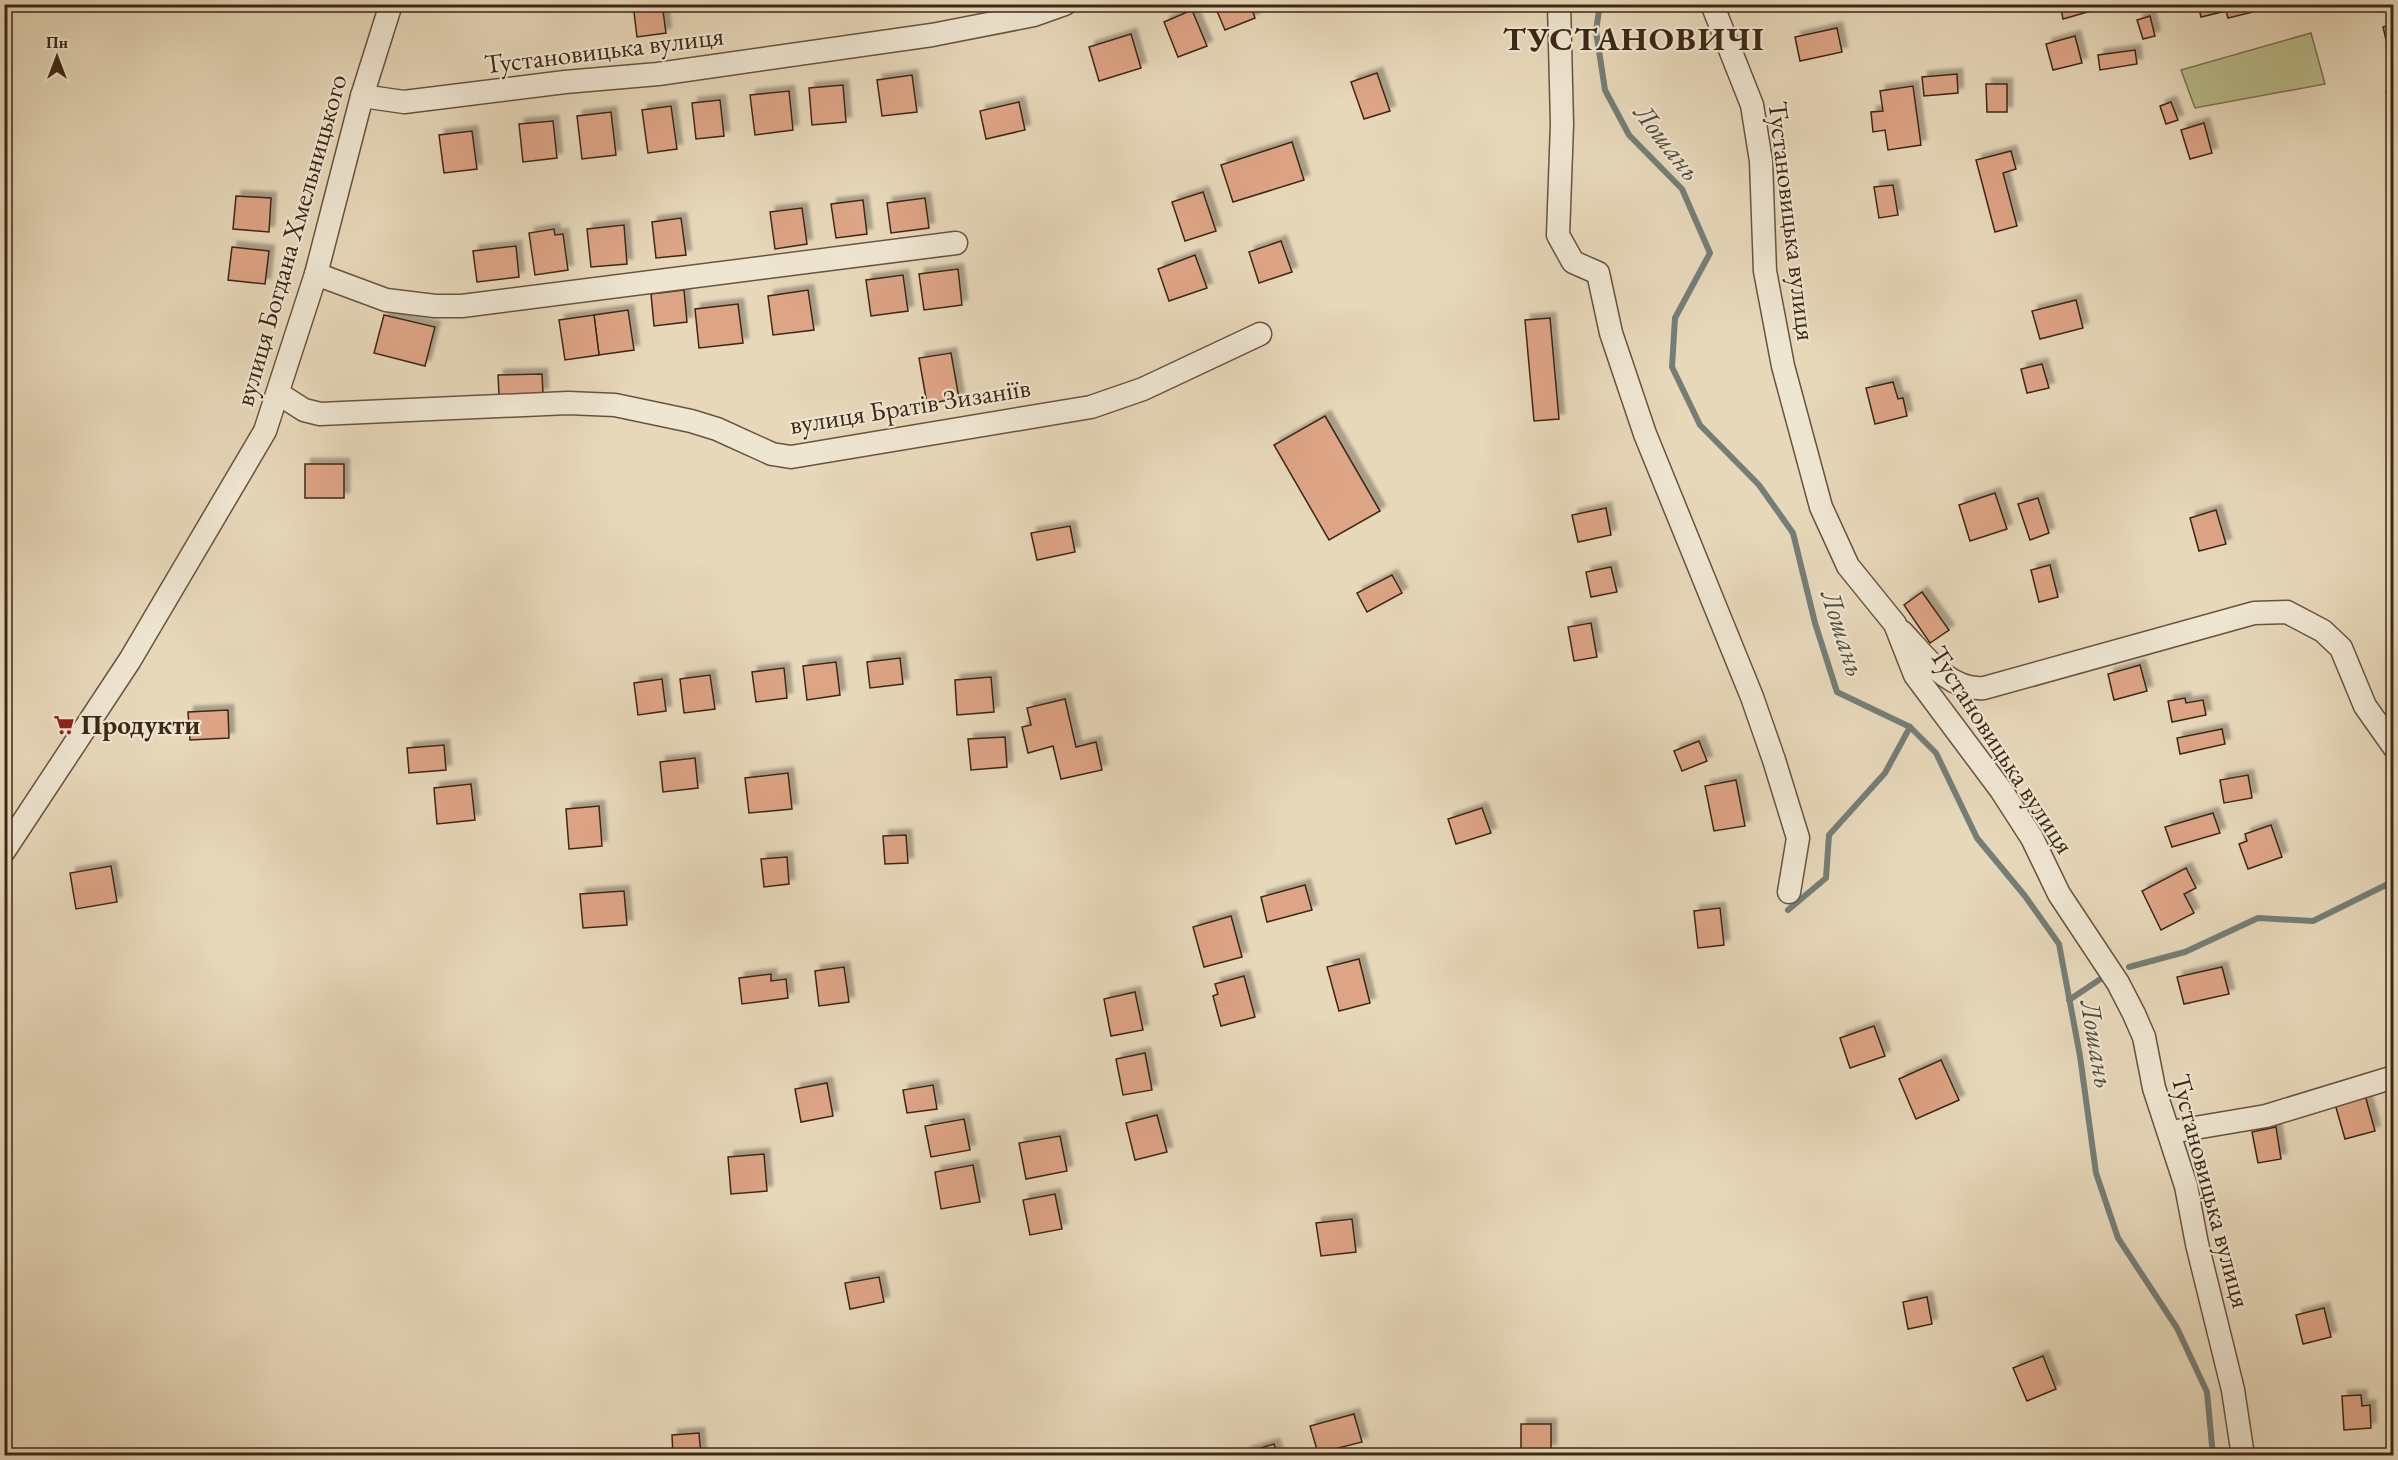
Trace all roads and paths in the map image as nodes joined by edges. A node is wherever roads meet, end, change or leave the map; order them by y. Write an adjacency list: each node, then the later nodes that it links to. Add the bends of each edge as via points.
1 (391, 4): 5 (street, вулиця Богдана Хмельницького)
2 (1065, 4): 5 (street, Тустановицька вулиця, via 1034,15 932,36 658,74 405,102)
3 (1559, 4): 13 (street, via 1562,124 1558,235 1573,262 1598,273 1611,333 1645,434 1752,697 1798,838)
4 (1712, 4): 10 (street, Тустановицька вулиця, via 1752,105 1761,161 1765,271 1783,366 1821,507 1848,566)
5 (362, 96): 7 (street, вулиця Богдана Хмельницького)
6 (956, 243): 7 (street, via 462,306 386,300)
7 (316, 274): 9 (street, вулиця Богдана Хмельницького)
8 (1260, 334): 9 (street, вулиця Братів Зизаніїв, via 1143,389 1091,407 791,457 772,454 691,421 615,405 568,403 320,414 304,410)
9 (279, 394): 12 (street, вулиця Богдана Хмельницького, via 265,431 130,660)
10 (1895, 624): 11 (street, via 1941,673 1972,689 2254,613 2287,612 2323,631 2341,648 2365,706); 15 (street, Тустановицька вулиця, via 1915,675 2001,790 2032,838 2059,894 2118,983 2144,1037 2154,1088)
11 (2394, 747)
12 (4, 851)
13 (1789, 892)
14 (2394, 1077): 15 (street, via 2266,1116)
15 (2171, 1132): 16 (street, Тустановицька вулиця, via 2233,1390)
16 (2243, 1455)

